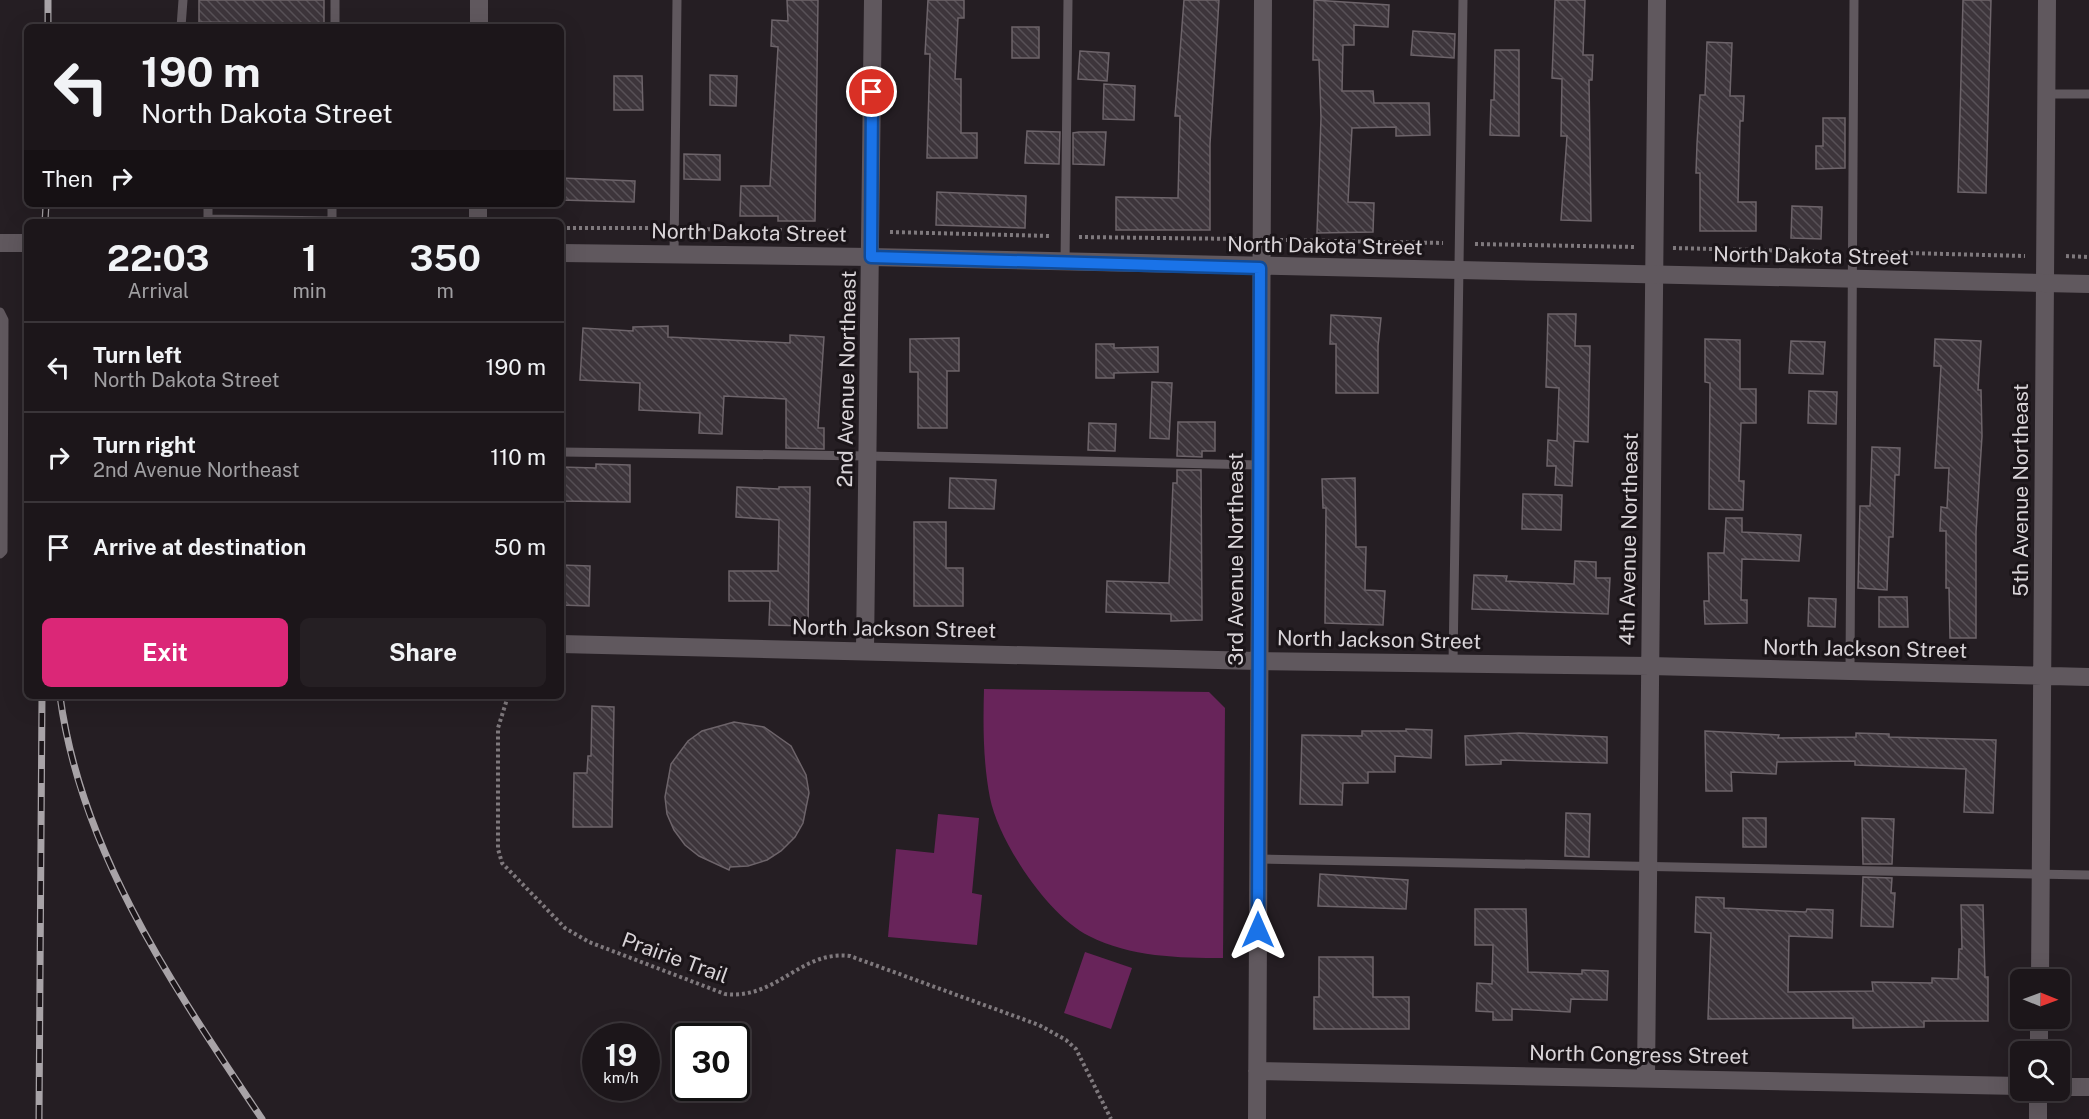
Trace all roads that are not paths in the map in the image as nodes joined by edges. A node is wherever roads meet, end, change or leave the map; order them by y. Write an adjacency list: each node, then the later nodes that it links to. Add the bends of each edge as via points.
1 (183, 0): 12 (lane)
2 (335, 0): 13 (lane)
3 (479, 0): 14 (street)
4 (677, 0): 20 (lane)
5 (873, 0): 21 (street, 2nd Avenue Northeast)
6 (1068, 0): 22 (lane)
7 (1263, 0): 23 (street, 3rd Avenue Northeast)
8 (1463, 0): 24 (lane)
9 (1657, 0): 25 (street, 4th Avenue Northeast)
10 (1854, 0): 26 (lane)
11 (2047, 0): 15 (street, 5th Avenue Northeast)
12 (181, 24)
13 (335, 24)
14 (479, 24)
15 (2046, 94): 16 (lane); 27 (street, 5th Avenue Northeast)
16 (2089, 94)
17 (0, 243): 18 (street)
18 (24, 243)
19 (564, 253): 20 (street, North Dakota Street)
20 (674, 255): 21 (street, North Dakota Street)
21 (871, 257): 22 (street, North Dakota Street); 31 (street, 2nd Avenue Northeast)
22 (1065, 263): 23 (street, North Dakota Street)
23 (1260, 268): 24 (street, North Dakota Street); 32 (street, 3rd Avenue Northeast)
24 (1460, 271): 25 (street, North Dakota Street); 37 (lane)
25 (1654, 274): 26 (street, North Dakota Street); 38 (street, 4th Avenue Northeast)
26 (1852, 279): 27 (street, North Dakota Street); 39 (lane)
27 (2045, 284): 28 (street, North Dakota Street); 40 (street, 5th Avenue Northeast)
28 (2089, 284)
29 (0, 312): 33 (lane, via 4,320)
30 (564, 452): 31 (lane)
31 (868, 456): 32 (lane); 35 (street, 2nd Avenue Northeast)
32 (1259, 465): 36 (street, 3rd Avenue Northeast)
33 (0, 554)
34 (564, 644): 35 (street, North Jackson Street)
35 (866, 650): 36 (street, North Jackson Street)
36 (1258, 661): 37 (street, North Jackson Street); 42 (street, 3rd Avenue Northeast)
37 (1453, 664): 38 (street, North Jackson Street)
38 (1650, 666): 39 (street, North Jackson Street); 43 (street, 4th Avenue Northeast)
39 (1850, 671): 40 (street, North Jackson Street)
40 (2043, 676): 41 (street, North Jackson Street); 44 (street, 5th Avenue Northeast)
41 (2089, 676)
42 (1258, 860): 43 (lane); 47 (street, 3rd Avenue Northeast)
43 (1648, 866): 44 (lane); 48 (street, 4th Avenue Northeast)
44 (2041, 874): 45 (lane); 46 (street, 5th Avenue Northeast)
45 (2089, 875)
46 (2040, 969)
47 (1257, 1071): 48 (street, North Congress Street); 53 (street, 3rd Avenue Northeast)
48 (1646, 1078): 49 (street, North Congress Street)
49 (2010, 1086)
50 (2070, 1087): 51 (street)
51 (2089, 1088)
52 (2038, 1101): 54 (street)
53 (1257, 1119)
54 (2038, 1119)

